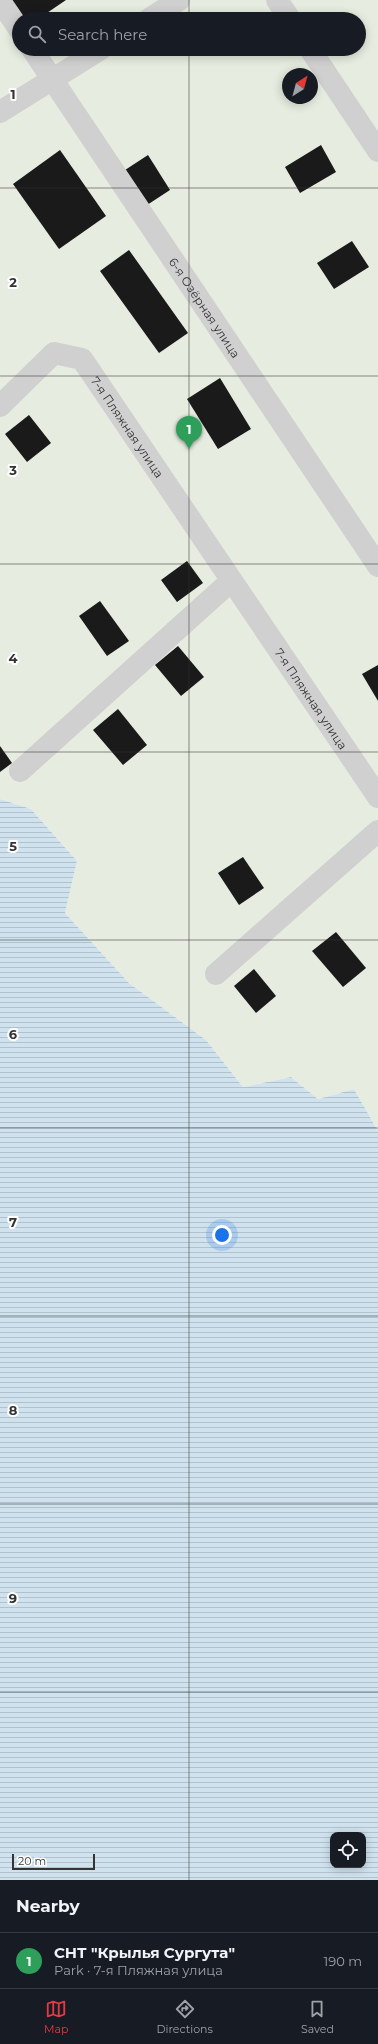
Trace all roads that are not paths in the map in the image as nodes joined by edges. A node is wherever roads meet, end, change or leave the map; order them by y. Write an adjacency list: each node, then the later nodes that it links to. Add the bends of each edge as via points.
1 (179, 0): 4 (street)
2 (277, 0): 5 (street)
3 (0, 1): 6 (street)
4 (160, 12)
5 (285, 12)
6 (12, 19)
7 (37, 56): 10 (street, 6-я Озёрная улица)
8 (89, 56): 10 (street)
9 (315, 56): 12 (street)
10 (52, 79): 11 (street); 14 (street, 6-я Озёрная улица)
11 (0, 112)
12 (378, 152)
13 (0, 406): 15 (street, 7-я Пляжная улица, via 54,353 82,359)
14 (378, 566)
15 (231, 581): 16 (street); 17 (street, 7-я Пляжная улица)
16 (20, 771)
17 (378, 797)
18 (378, 831): 19 (street)
19 (216, 974)

